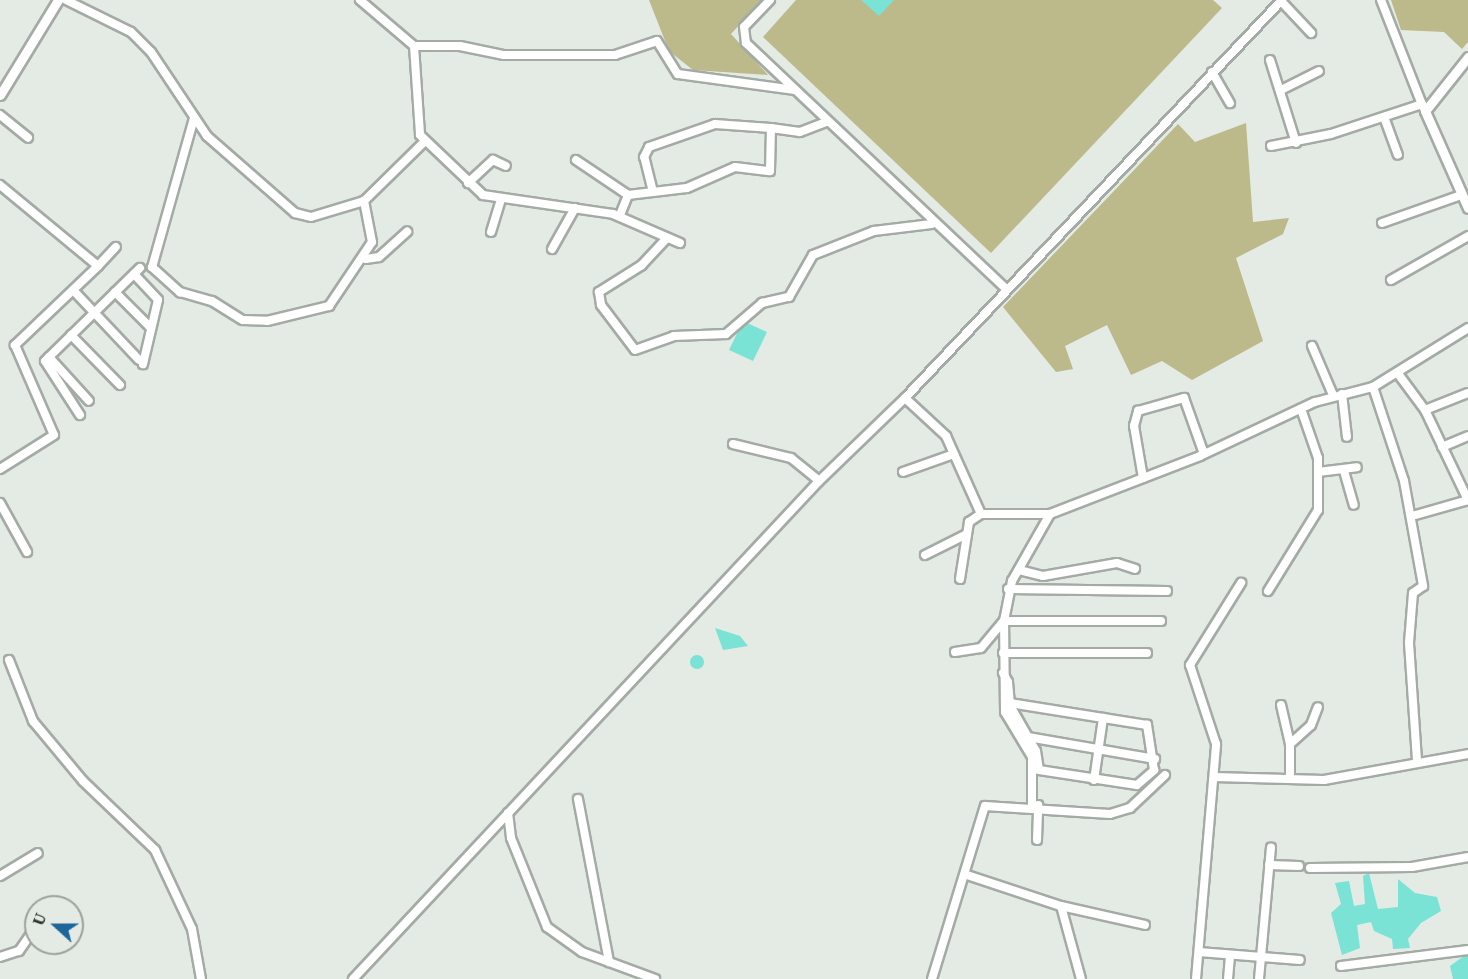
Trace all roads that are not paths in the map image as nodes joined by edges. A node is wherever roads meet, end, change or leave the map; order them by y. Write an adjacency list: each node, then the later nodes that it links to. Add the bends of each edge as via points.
1 (58, 0): 15 (street)
2 (66, 0): 20 (street, via 131,32 151,52)
3 (360, 0): 8 (street)
4 (770, 0): 14 (street, via 741,35)
5 (1282, 0): 7 (street); 12 (street)
6 (1381, 0): 17 (street)
7 (1311, 33)
8 (414, 46): 14 (street, via 460,46 504,55 615,55 657,41 678,74); 24 (street, via 417,121)
9 (1468, 57): 17 (street)
10 (1270, 60): 13 (street)
11 (1319, 71): 13 (street)
12 (1212, 72): 16 (street); 53 (street)
13 (1283, 89): 25 (street)
14 (795, 90): 21 (street)
15 (0, 95)
16 (1230, 103)
17 (1424, 107): 19 (street); 34 (street)
18 (0, 115): 23 (street)
19 (1384, 117): 25 (street); 27 (street)
20 (194, 118): 35 (street, via 229,158 295,213 311,216); 49 (street, via 152,267 180,292 212,301 243,320 267,321 333,303)
21 (828, 121): 22 (street, via 800,132); 41 (street)
22 (771, 128): 32 (street, via 770,171 721,170 687,188); 32 (street, via 715,124 649,147 645,157)
23 (28, 138)
24 (424, 142): 30 (street); 35 (street)
25 (1296, 143): 26 (street)
26 (1271, 146)
27 (1398, 155)
28 (576, 160): 33 (street)
29 (506, 166): 30 (street, via 493,160)
30 (468, 183): 36 (street)
31 (0, 185): 50 (street)
32 (653, 192): 33 (street)
33 (628, 195): 39 (street)
34 (1461, 195): 37 (street); 40 (street)
35 (364, 201): 49 (street, via 373,232)
36 (500, 202): 38 (street); 43 (street)
37 (1468, 207)
38 (575, 208): 39 (street); 48 (street)
39 (620, 215): 45 (street)
40 (1382, 223)
41 (932, 224): 45 (street, via 874,231 813,255 789,297 762,303 726,334 674,336 635,350 601,304 599,292 642,265); 53 (street)
42 (407, 232): 49 (street, via 384,253)
43 (490, 232)
44 (1468, 236): 51 (street)
45 (667, 238): 46 (street)
46 (680, 243)
47 (117, 248): 50 (street)
48 (552, 249)
49 (366, 259)
50 (98, 266): 52 (street)
51 (1391, 280)
52 (73, 290): 55 (street); 80 (street, via 15,345 54,427 53,439)
53 (1006, 290): 68 (street)
54 (115, 292): 55 (street); 56 (street); 56 (street, via 137,271 158,300)
55 (94, 312): 56 (street, via 141,362); 58 (street)
56 (151, 328)
57 (1468, 328): 61 (street)
58 (71, 335): 60 (street); 62 (street)
59 (1312, 346): 66 (street)
60 (48, 357): 64 (street); 67 (street, via 45,361)
61 (1399, 375): 63 (street); 71 (street)
62 (120, 385)
63 (1373, 387): 66 (street); 91 (street)
64 (78, 389): 67 (street); 69 (street)
65 (1468, 393): 71 (street)
66 (1338, 395): 70 (street); 74 (street)
67 (67, 396): 72 (street)
68 (905, 398): 78 (street, via 938,425); 85 (street)
69 (89, 401)
70 (1301, 409): 77 (street); 83 (street, via 1313,436)
71 (1425, 410): 76 (street)
72 (80, 415)
73 (1468, 436): 76 (street)
74 (1347, 437)
75 (733, 444): 85 (street, via 791,458)
76 (1442, 447): 86 (street)
77 (1204, 454): 84 (street); 84 (street, via 1184,398 1138,411 1134,426)
78 (951, 455): 82 (street); 89 (street)
79 (1358, 467): 81 (street)
80 (0, 469)
81 (1344, 471): 83 (street); 88 (street)
82 (903, 472)
83 (1318, 472): 101 (street, via 1318,510)
84 (1143, 478): 90 (street)
85 (819, 481): 125 (street)
86 (1468, 500): 91 (street)
87 (0, 503): 93 (street)
88 (1354, 505)
89 (981, 514): 90 (street); 92 (street, via 970,520)
90 (1050, 514): 96 (street)
91 (1412, 516): 118 (street, via 1423,586 1413,594 1409,643)
92 (965, 535): 94 (street); 97 (street)
93 (27, 552)
94 (925, 555)
95 (1135, 569): 96 (street, via 1118,563 1043,576)
96 (1018, 570): 99 (street)
97 (960, 579)
98 (1241, 583): 120 (street, via 1190,665 1215,736)
99 (1008, 590): 100 (street); 102 (street)
100 (1167, 591)
101 (1268, 591)
102 (1004, 621): 103 (street); 104 (street, via 981,648); 105 (street)
103 (1161, 621)
104 (954, 652)
105 (1003, 653): 106 (street); 108 (street)
106 (1147, 653)
107 (9, 660): 146 (street, via 33,721 83,781 155,850 192,929)
108 (1003, 673): 109 (street); 124 (street, via 1007,720 1033,760)
109 (1010, 703): 112 (street); 113 (street)
110 (1281, 705): 114 (street)
111 (1318, 707): 114 (street, via 1311,724)
112 (1103, 718): 115 (street); 117 (street, via 1146,725)
113 (1028, 737): 115 (street); 122 (street, via 1039,770)
114 (1290, 744): 121 (street)
115 (1098, 748): 117 (street); 122 (street)
116 (1468, 754): 118 (street)
117 (1155, 759): 122 (street, via 1147,782)
118 (1417, 761): 121 (street, via 1330,780)
119 (1165, 776): 124 (street, via 1121,812)
120 (1214, 777): 121 (street); 139 (street)
121 (1290, 778)
122 (1094, 780)
123 (578, 799): 144 (street)
124 (1035, 805): 126 (street); 133 (street, via 985,806)
125 (508, 813): 144 (street, via 511,838 547,927 567,945); 147 (street)
126 (1037, 840)
127 (1270, 848): 130 (street)
128 (38, 853): 134 (street)
129 (1468, 857): 132 (street, via 1412,867)
130 (1269, 866): 131 (street); 142 (street)
131 (1299, 866)
132 (1310, 868)
133 (967, 875): 135 (street); 149 (street)
134 (0, 876)
135 (1061, 906): 136 (street); 150 (street)
136 (1144, 925)
137 (24, 944): 141 (street, via 19,951)
138 (1468, 950): 145 (street)
139 (1198, 952): 140 (street); 151 (street)
140 (1230, 955): 142 (street); 152 (street)
141 (0, 957)
142 (1261, 957): 143 (street); 153 (street)
143 (1300, 960)
144 (609, 962): 148 (street)
145 (1341, 966)
146 (201, 979)
147 (353, 979)
148 (655, 979)
149 (932, 979)
150 (1081, 979)
151 (1196, 979)
152 (1228, 979)
153 (1259, 979)

